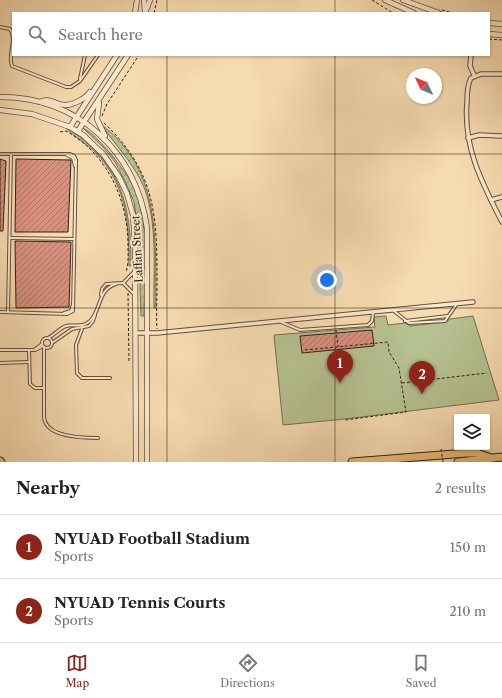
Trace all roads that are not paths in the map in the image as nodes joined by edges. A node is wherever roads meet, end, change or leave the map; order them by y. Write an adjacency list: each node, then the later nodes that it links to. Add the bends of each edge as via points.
1 (137, 0): 6 (street)
2 (145, 0): 7 (street)
3 (150, 0): 8 (street)
4 (385, 0): 9 (street)
5 (403, 0): 10 (street)
6 (135, 12)
7 (145, 12)
8 (145, 12)
9 (412, 12)
10 (436, 12)
11 (490, 23): 12 (street)
12 (502, 24)
13 (0, 27): 14 (lane, via 10,29)
14 (12, 33)
15 (490, 34): 16 (street)
16 (502, 35)
17 (12, 52): 26 (lane, via 10,62 16,69 66,87 71,87)
18 (85, 56): 26 (lane)
19 (97, 56): 26 (lane)
20 (116, 56): 24 (street)
21 (127, 56): 28 (street)
22 (471, 56): 25 (street, via 470,66)
23 (502, 74): 25 (street)
24 (104, 75): 29 (street, via 82,99 66,105 49,100); 31 (street)
25 (474, 76): 36 (street, via 469,80 468,87)
26 (80, 80)
27 (0, 97): 29 (street, Laffan Street)
28 (100, 100): 32 (street); 37 (street, via 98,124)
29 (40, 102): 31 (street, Laffan Street)
30 (0, 110): 33 (street, Laffan Street, via 32,114)
31 (77, 116): 32 (street, Laffan Street); 33 (street)
32 (85, 122): 34 (street); 37 (street, Laffan Street)
33 (70, 127): 34 (street, Laffan Street)
34 (78, 131): 45 (street, Laffan Street, via 109,161 128,194 134,231)
35 (502, 136): 36 (street, via 479,135)
36 (468, 138): 41 (street, via 478,173)
37 (110, 144): 59 (street, Laffan Street, via 134,179 145,212)
38 (0, 154): 39 (lane)
39 (11, 154): 43 (lane); 44 (lane, via 66,154 73,158 76,166)
40 (502, 196): 41 (street)
41 (491, 200): 42 (street)
42 (502, 222)
43 (10, 238): 44 (lane); 52 (lane)
44 (74, 239): 52 (lane, via 71,311)
45 (135, 272): 46 (lane); 47 (street, Laffan Street)
46 (123, 284): 47 (lane); 54 (lane, via 107,288 101,296)
47 (135, 296): 58 (street, Laffan Street)
48 (473, 302): 49 (street)
49 (456, 305): 50 (street); 50 (lane, via 444,321 411,324)
50 (394, 311): 53 (street)
51 (0, 312): 52 (lane)
52 (8, 312)
53 (372, 313): 55 (street); 55 (lane, via 372,321 368,326 300,330)
54 (95, 314): 56 (lane, via 86,323); 57 (lane, via 91,325)
55 (280, 321): 59 (street)
56 (74, 327): 57 (lane); 60 (lane, via 64,327); 62 (lane)
57 (82, 329): 69 (lane, via 76,345 77,373 82,378)
58 (136, 333): 59 (street); 74 (street, Laffan Street)
59 (147, 333): 75 (street, Laffan Street)
60 (48, 338): 61 (lane); 62 (lane)
61 (42, 343): 63 (lane); 66 (lane)
62 (52, 344): 63 (lane, via 49,348)
63 (44, 347): 66 (lane); 70 (lane)
64 (0, 350): 65 (lane)
65 (29, 350): 66 (lane); 67 (lane)
66 (33, 350)
67 (29, 362): 68 (lane); 70 (lane, via 30,384 34,388)
68 (0, 363)
69 (110, 378)
70 (44, 388): 71 (lane, via 44,420 49,428 75,436)
71 (98, 438)
72 (502, 457): 73 (highway)
73 (491, 458): 76 (highway, via 477,453 467,453); 77 (highway)
74 (136, 462)
75 (147, 462)
76 (352, 462)
77 (458, 462)

